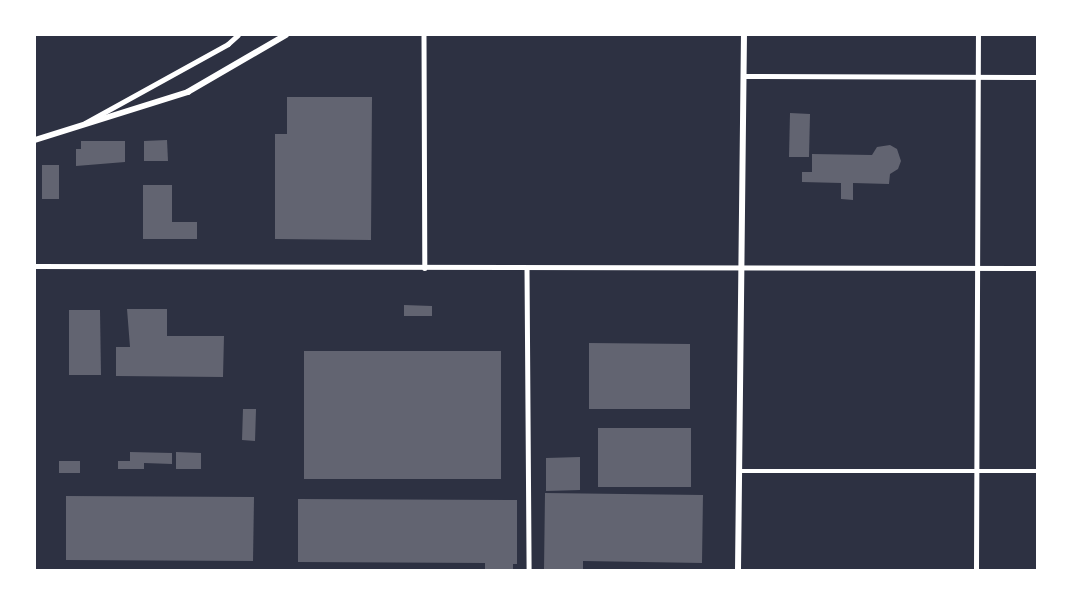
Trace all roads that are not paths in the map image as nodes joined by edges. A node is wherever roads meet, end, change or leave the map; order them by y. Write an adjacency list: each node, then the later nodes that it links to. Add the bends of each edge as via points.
1 (238, 35): 9 (street, via 228,44)
2 (286, 35): 9 (street, via 188,92)
3 (424, 35): 14 (street)
4 (744, 35): 6 (street)
5 (978, 35): 7 (street)
6 (743, 76): 7 (street); 12 (street)
7 (978, 77): 8 (street); 13 (street)
8 (1037, 77)
9 (79, 126): 10 (street)
10 (35, 140)
11 (35, 266): 14 (street)
12 (742, 266): 13 (street); 15 (street); 17 (street)
13 (975, 267): 16 (street); 19 (street)
14 (425, 268): 15 (street)
15 (527, 268): 20 (street)
16 (1037, 268)
17 (739, 471): 19 (street); 21 (street)
18 (1037, 471): 19 (street)
19 (976, 472): 22 (street)
20 (529, 570)
21 (738, 570)
22 (976, 570)

